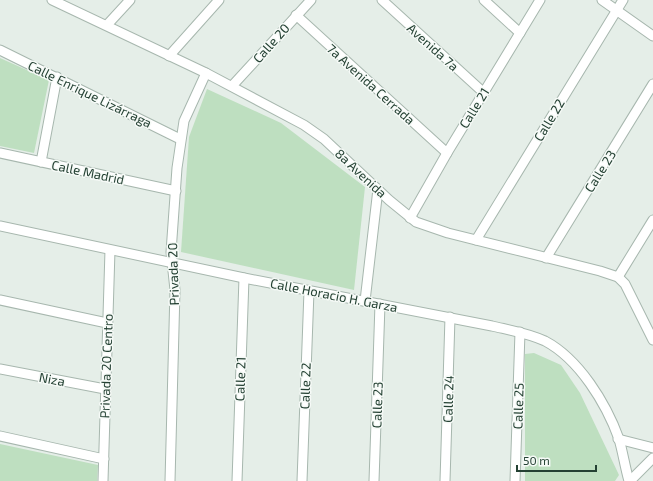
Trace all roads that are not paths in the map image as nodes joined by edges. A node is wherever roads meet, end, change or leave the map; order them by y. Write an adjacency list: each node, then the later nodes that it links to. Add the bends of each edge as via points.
1 (52, 0): 12 (street, 8a Avenida)
2 (130, 0): 12 (street)
3 (219, 0): 16 (street)
4 (311, 0): 11 (street, Calle 20)
5 (382, 0): 21 (street, Avenida 7a)
6 (484, 0): 13 (street)
7 (540, 0): 13 (street, Calle 21)
8 (602, 0): 10 (street)
9 (623, 0): 10 (street, Calle 22)
10 (616, 11): 14 (street); 31 (street, Calle 22)
11 (296, 15): 20 (street, Calle 20); 24 (street, 7a Avenida Cerrada)
12 (107, 25): 16 (street, 8a Avenida)
13 (520, 32): 21 (street, Calle 21)
14 (653, 36)
15 (0, 50): 18 (street, Calle Enrique Lizárraga)
16 (169, 56): 17 (street, 8a Avenida)
17 (206, 73): 20 (street, 8a Avenida); 22 (street, Privada 20, via 188,110)
18 (57, 78): 22 (street, Calle Enrique Lizárraga); 25 (street)
19 (653, 84): 33 (street, Calle 23)
20 (232, 86): 26 (street, 8a Avenida, via 304,124)
21 (484, 93): 24 (street, Calle 21)
22 (180, 139): 27 (street, Privada 20)
23 (0, 153): 25 (street, Calle Madrid)
24 (446, 153): 28 (street, Calle 21)
25 (41, 162): 27 (street, Calle Madrid)
26 (378, 189): 28 (street, 8a Avenida); 39 (street)
27 (176, 191): 34 (street, Privada 20)
28 (410, 218): 31 (street, 8a Avenida, via 424,226)
29 (653, 220): 35 (street)
30 (0, 226): 32 (street, Calle Horacio H. Garza)
31 (476, 240): 33 (street, 8a Avenida)
32 (110, 250): 34 (street, Calle Horacio H. Garza); 42 (street, Privada 20 Centro)
33 (546, 258): 35 (street, 8a Avenida)
34 (172, 263): 36 (street, Calle Horacio H. Garza); 53 (street, Privada 20, via 175,290)
35 (618, 277): 44 (street, via 631,293)
36 (244, 278): 37 (street, Calle Horacio H. Garza); 54 (street, Calle 21)
37 (308, 291): 39 (street, Calle Horacio H. Garza); 55 (street, Calle 22)
38 (0, 300): 42 (street)
39 (365, 301): 40 (street, Calle Horacio H. Garza)
40 (380, 304): 41 (street, Calle Horacio H. Garza); 56 (street, Calle 23)
41 (450, 317): 43 (street, Calle Horacio H. Garza); 57 (street, Calle 24)
42 (108, 323): 46 (street, Privada 20 Centro)
43 (520, 332): 48 (street, Calle Horacio H. Garza, via 544,340 576,365 590,383); 58 (street, Calle 25)
44 (653, 340)
45 (0, 369): 46 (street, Niza)
46 (105, 389): 51 (street, Privada 20 Centro)
47 (0, 436): 51 (street)
48 (618, 439): 49 (street); 59 (street, Calle Horacio H. Garza)
49 (653, 448)
50 (653, 458): 59 (street)
51 (104, 459): 52 (street, Privada 20 Centro)
52 (103, 481)
53 (170, 481)
54 (237, 481)
55 (302, 481)
56 (374, 481)
57 (445, 481)
58 (515, 481)
59 (629, 481)

